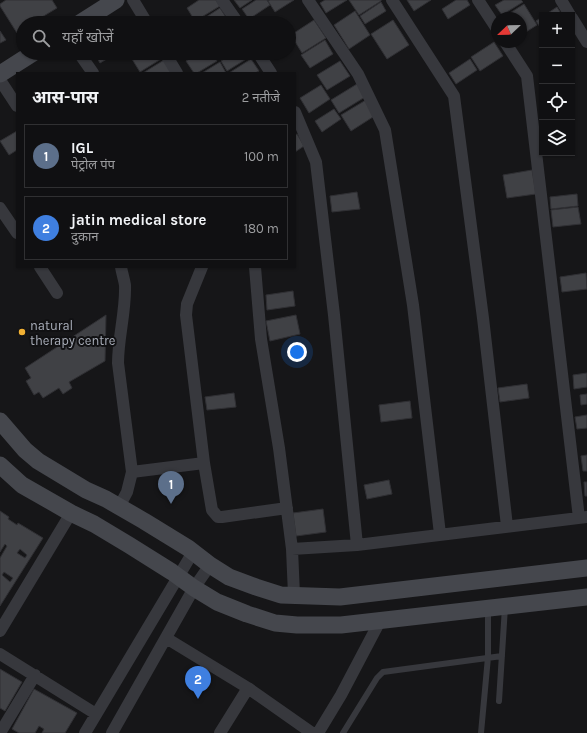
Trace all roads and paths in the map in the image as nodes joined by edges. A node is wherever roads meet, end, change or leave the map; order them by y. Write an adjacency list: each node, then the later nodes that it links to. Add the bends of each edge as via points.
1 (116, 0): 9 (street)
2 (133, 0): 10 (street)
3 (222, 0): 11 (street)
4 (308, 0): 43 (street, via 358,74 385,130 413,305)
5 (392, 0): 42 (street, via 454,96)
6 (478, 0): 12 (street)
7 (561, 0): 8 (street)
8 (568, 12)
9 (91, 16)
10 (143, 16)
11 (233, 16)
12 (491, 20)
13 (575, 23): 14 (street)
14 (587, 42)
15 (509, 48): 41 (street, via 527,76)
16 (22, 60): 23 (street)
17 (84, 60): 20 (street)
18 (169, 60): 21 (street)
19 (263, 60): 22 (street)
20 (91, 72)
21 (176, 72)
22 (270, 72)
23 (0, 74)
24 (0, 80): 25 (street)
25 (16, 104)
26 (296, 114): 44 (street, via 316,162)
27 (0, 208): 28 (street)
28 (16, 232)
29 (41, 268): 33 (street)
30 (121, 268): 37 (street, via 125,302 118,345 118,363)
31 (202, 268): 35 (street, via 186,308)
32 (255, 268): 39 (street, via 262,339)
33 (57, 293)
34 (0, 421): 38 (street, via 38,461)
35 (204, 463): 37 (street); 39 (street, via 212,510 218,517)
36 (2, 471): 40 (street)
37 (132, 472): 38 (street, via 127,492)
38 (119, 508): 46 (street)
39 (287, 508): 45 (street)
40 (71, 514): 49 (street, via 94,524); 55 (street)
41 (583, 517): 42 (street)
42 (507, 526): 43 (street)
43 (440, 534): 44 (street)
44 (357, 545): 45 (street)
45 (292, 550): 51 (street)
46 (193, 552): 47 (street); 49 (street)
47 (210, 565): 50 (street); 51 (street, via 229,577 256,587 281,595)
48 (587, 568): 51 (street, via 340,597)
49 (178, 576): 50 (street); 63 (street)
50 (194, 588): 54 (street, via 216,602 275,623 341,625); 56 (street)
51 (294, 595)
52 (587, 596): 53 (street)
53 (497, 607): 54 (street); 58 (lane); 59 (lane)
54 (380, 621): 69 (street)
55 (0, 631)
56 (166, 638): 61 (street); 66 (street)
57 (0, 654): 60 (street)
58 (502, 656): 59 (lane); 62 (lane)
59 (488, 657): 70 (lane, via 383,672); 71 (lane)
60 (35, 675): 63 (street); 64 (street)
61 (248, 688): 67 (street); 68 (street)
62 (499, 701)
63 (96, 714): 65 (street)
64 (0, 733)
65 (85, 733)
66 (112, 733)
67 (220, 733)
68 (312, 733)
69 (318, 733)
70 (344, 733)
71 (481, 733)

